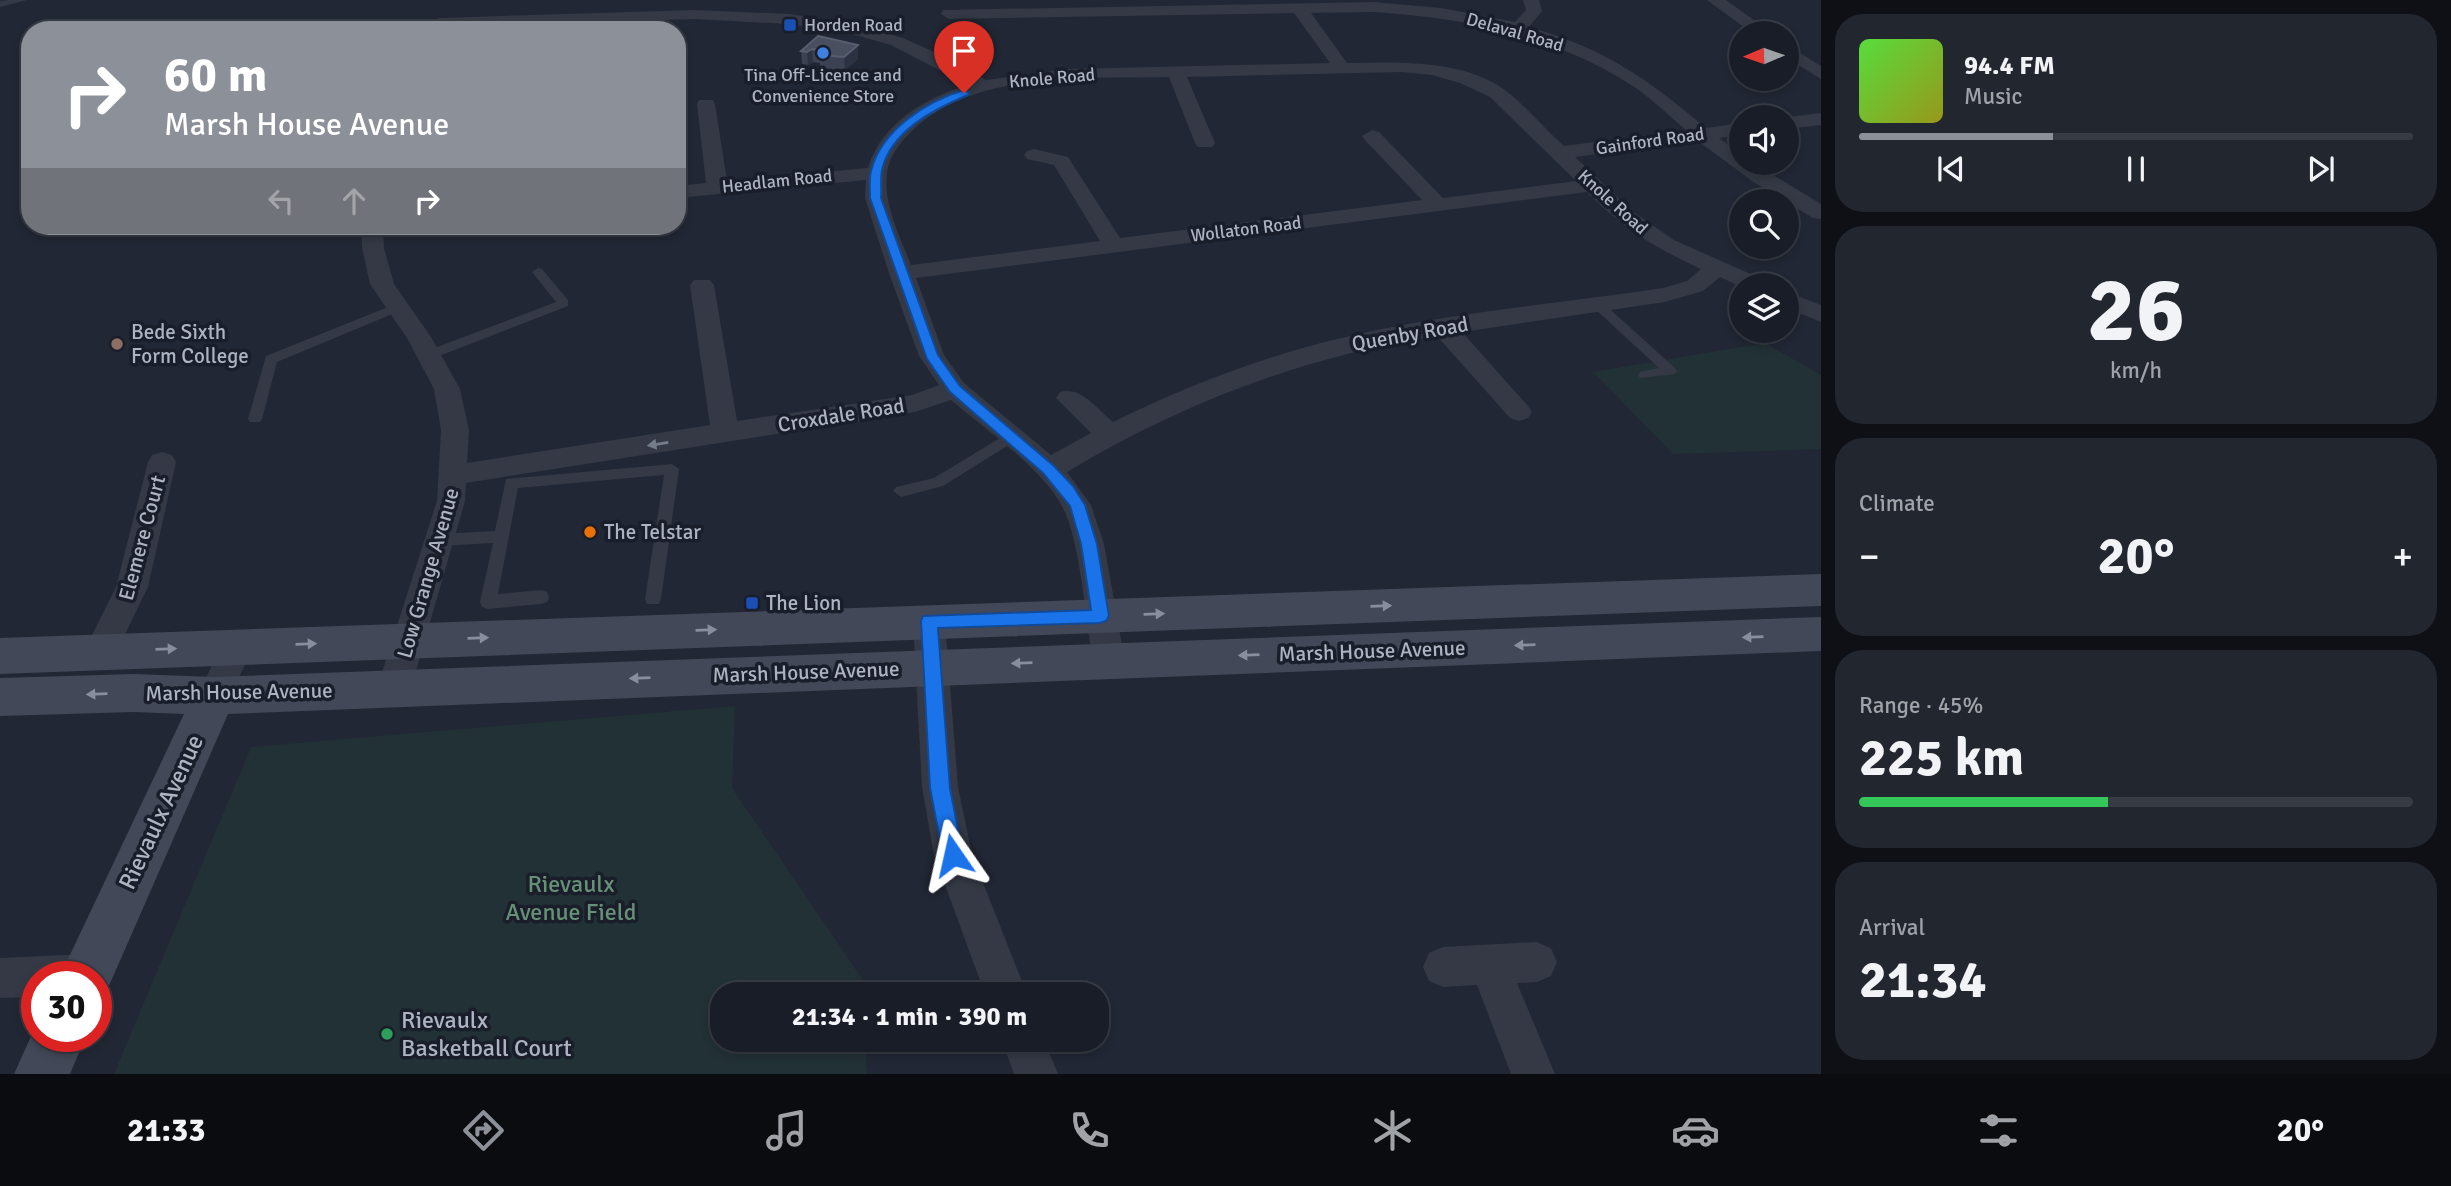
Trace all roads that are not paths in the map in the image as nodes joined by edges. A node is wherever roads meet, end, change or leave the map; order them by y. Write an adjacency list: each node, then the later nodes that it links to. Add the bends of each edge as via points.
1 (23, 0): 6 (lane)
2 (454, 0): 11 (street)
3 (585, 0): 10 (street)
4 (1531, 0): 14 (street, via 1534,11)
5 (1715, 0): 13 (street)
6 (0, 4)
7 (1150, 5): 8 (street, Delaval Road); 9 (street, Delaval Road)
8 (1299, 8): 14 (street, Delaval Road, via 1395,8); 16 (street)
9 (947, 15)
10 (568, 18): 12 (street); 19 (street, via 773,17 926,47)
11 (446, 21)
12 (522, 21)
13 (1746, 21)
14 (1518, 29): 25 (street, Delaval Road, via 1619,70)
15 (1799, 58): 18 (street)
16 (1342, 68): 17 (street, Knole Road); 27 (street, Knole Road, via 1416,68 1466,79 1497,93)
17 (1175, 71): 19 (street, Knole Road, via 1034,76); 26 (street)
18 (1821, 74)
19 (984, 86): 29 (street, Knole Road, via 944,100 914,118 881,156)
20 (706, 102): 31 (street)
21 (1821, 119): 22 (street)
22 (1799, 122)
23 (1729, 131): 25 (street, Gainford Road)
24 (1370, 134): 33 (street)
25 (1703, 134): 27 (street, Gainford Road); 34 (street, Delaval Road)
26 (1206, 143)
27 (1559, 153): 30 (street, Knole Road)
28 (1034, 155): 36 (street, via 1066,157)
29 (876, 173): 31 (street, Headlam Road); 39 (street, via 876,198)
30 (1592, 185): 33 (street, Wollaton Road); 37 (street, Knole Road, via 1645,233)
31 (717, 187): 32 (street, Headlam Road)
32 (686, 191)
33 (1438, 205): 36 (street, Wollaton Road)
34 (1821, 213)
35 (373, 235): 44 (street, Low Grange Avenue, via 382,284)
36 (1114, 246): 39 (street, Wollaton Road)
37 (1717, 268): 40 (street, Knole Road); 43 (street, Quenby Road, via 1695,286 1677,292)
38 (538, 272): 47 (lane, via 564,303)
39 (901, 273): 49 (street, via 932,356)
40 (1729, 273)
41 (702, 285): 53 (street)
42 (1799, 304): 45 (street)
43 (1598, 305): 46 (street, Quenby Road); 48 (lane, via 1670,371)
44 (398, 307): 47 (street, Low Grange Avenue); 52 (lane, via 271,359)
45 (1821, 314)
46 (1443, 327): 51 (street); 54 (street, Quenby Road, via 1373,339 1273,365)
47 (429, 355): 58 (street, Low Grange Avenue, via 447,389 456,430)
48 (1644, 374)
49 (955, 389): 53 (street, Croxdale Road, via 915,403); 55 (street)
50 (1069, 398): 54 (street)
51 (1518, 412)
52 (256, 419)
53 (725, 433): 58 (street, Croxdale Road, one-way to 58)
54 (1108, 433): 57 (street, Quenby Road)
55 (1010, 437): 57 (street); 59 (lane, via 938,482)
56 (162, 462): 70 (street, Elemere Court, via 132,587)
57 (1049, 470): 65 (street, via 1068,490 1083,520)
58 (454, 475): 61 (street, Low Grange Avenue)
59 (901, 491)
60 (502, 537): 61 (lane); 63 (lane, via 488,601); 64 (lane, via 511,483 671,469)
61 (440, 540): 68 (street, Low Grange Avenue)
62 (1821, 590): 65 (street, Marsh House Avenue, one-way to 62)
63 (541, 597)
64 (653, 599)
65 (1100, 616): 66 (street, Marsh House Avenue); 72 (street)
66 (929, 621): 68 (street, Marsh House Avenue, one-way to 66); 73 (street)
67 (1821, 634): 72 (street, Marsh House Avenue, one-way to 72)
68 (410, 641): 69 (street, Marsh House Avenue, one-way to 68); 74 (street, Low Grange Avenue)
69 (237, 647): 70 (street, Marsh House Avenue, one-way to 69); 75 (street, Rievaulx Avenue)
70 (100, 651): 71 (street, Marsh House Avenue)
71 (0, 656)
72 (1109, 661): 73 (street, Marsh House Avenue, one-way to 73)
73 (932, 666): 74 (street, Marsh House Avenue, one-way to 74); 83 (street, via 940,788 953,855)
74 (394, 688): 75 (street, Marsh House Avenue)
75 (214, 696): 76 (street, Marsh House Avenue, one-way to 76); 77 (street, Rievaulx Avenue)
76 (0, 697)
77 (92, 961)
78 (1538, 962): 79 (street)
79 (1489, 965): 80 (street); 88 (street)
80 (1443, 967)
81 (21, 977): 82 (street)
82 (0, 978)
83 (1001, 982)
84 (52, 1052): 86 (street)
85 (1028, 1052): 87 (street)
86 (42, 1074)
87 (1036, 1074)
88 (1533, 1074)

